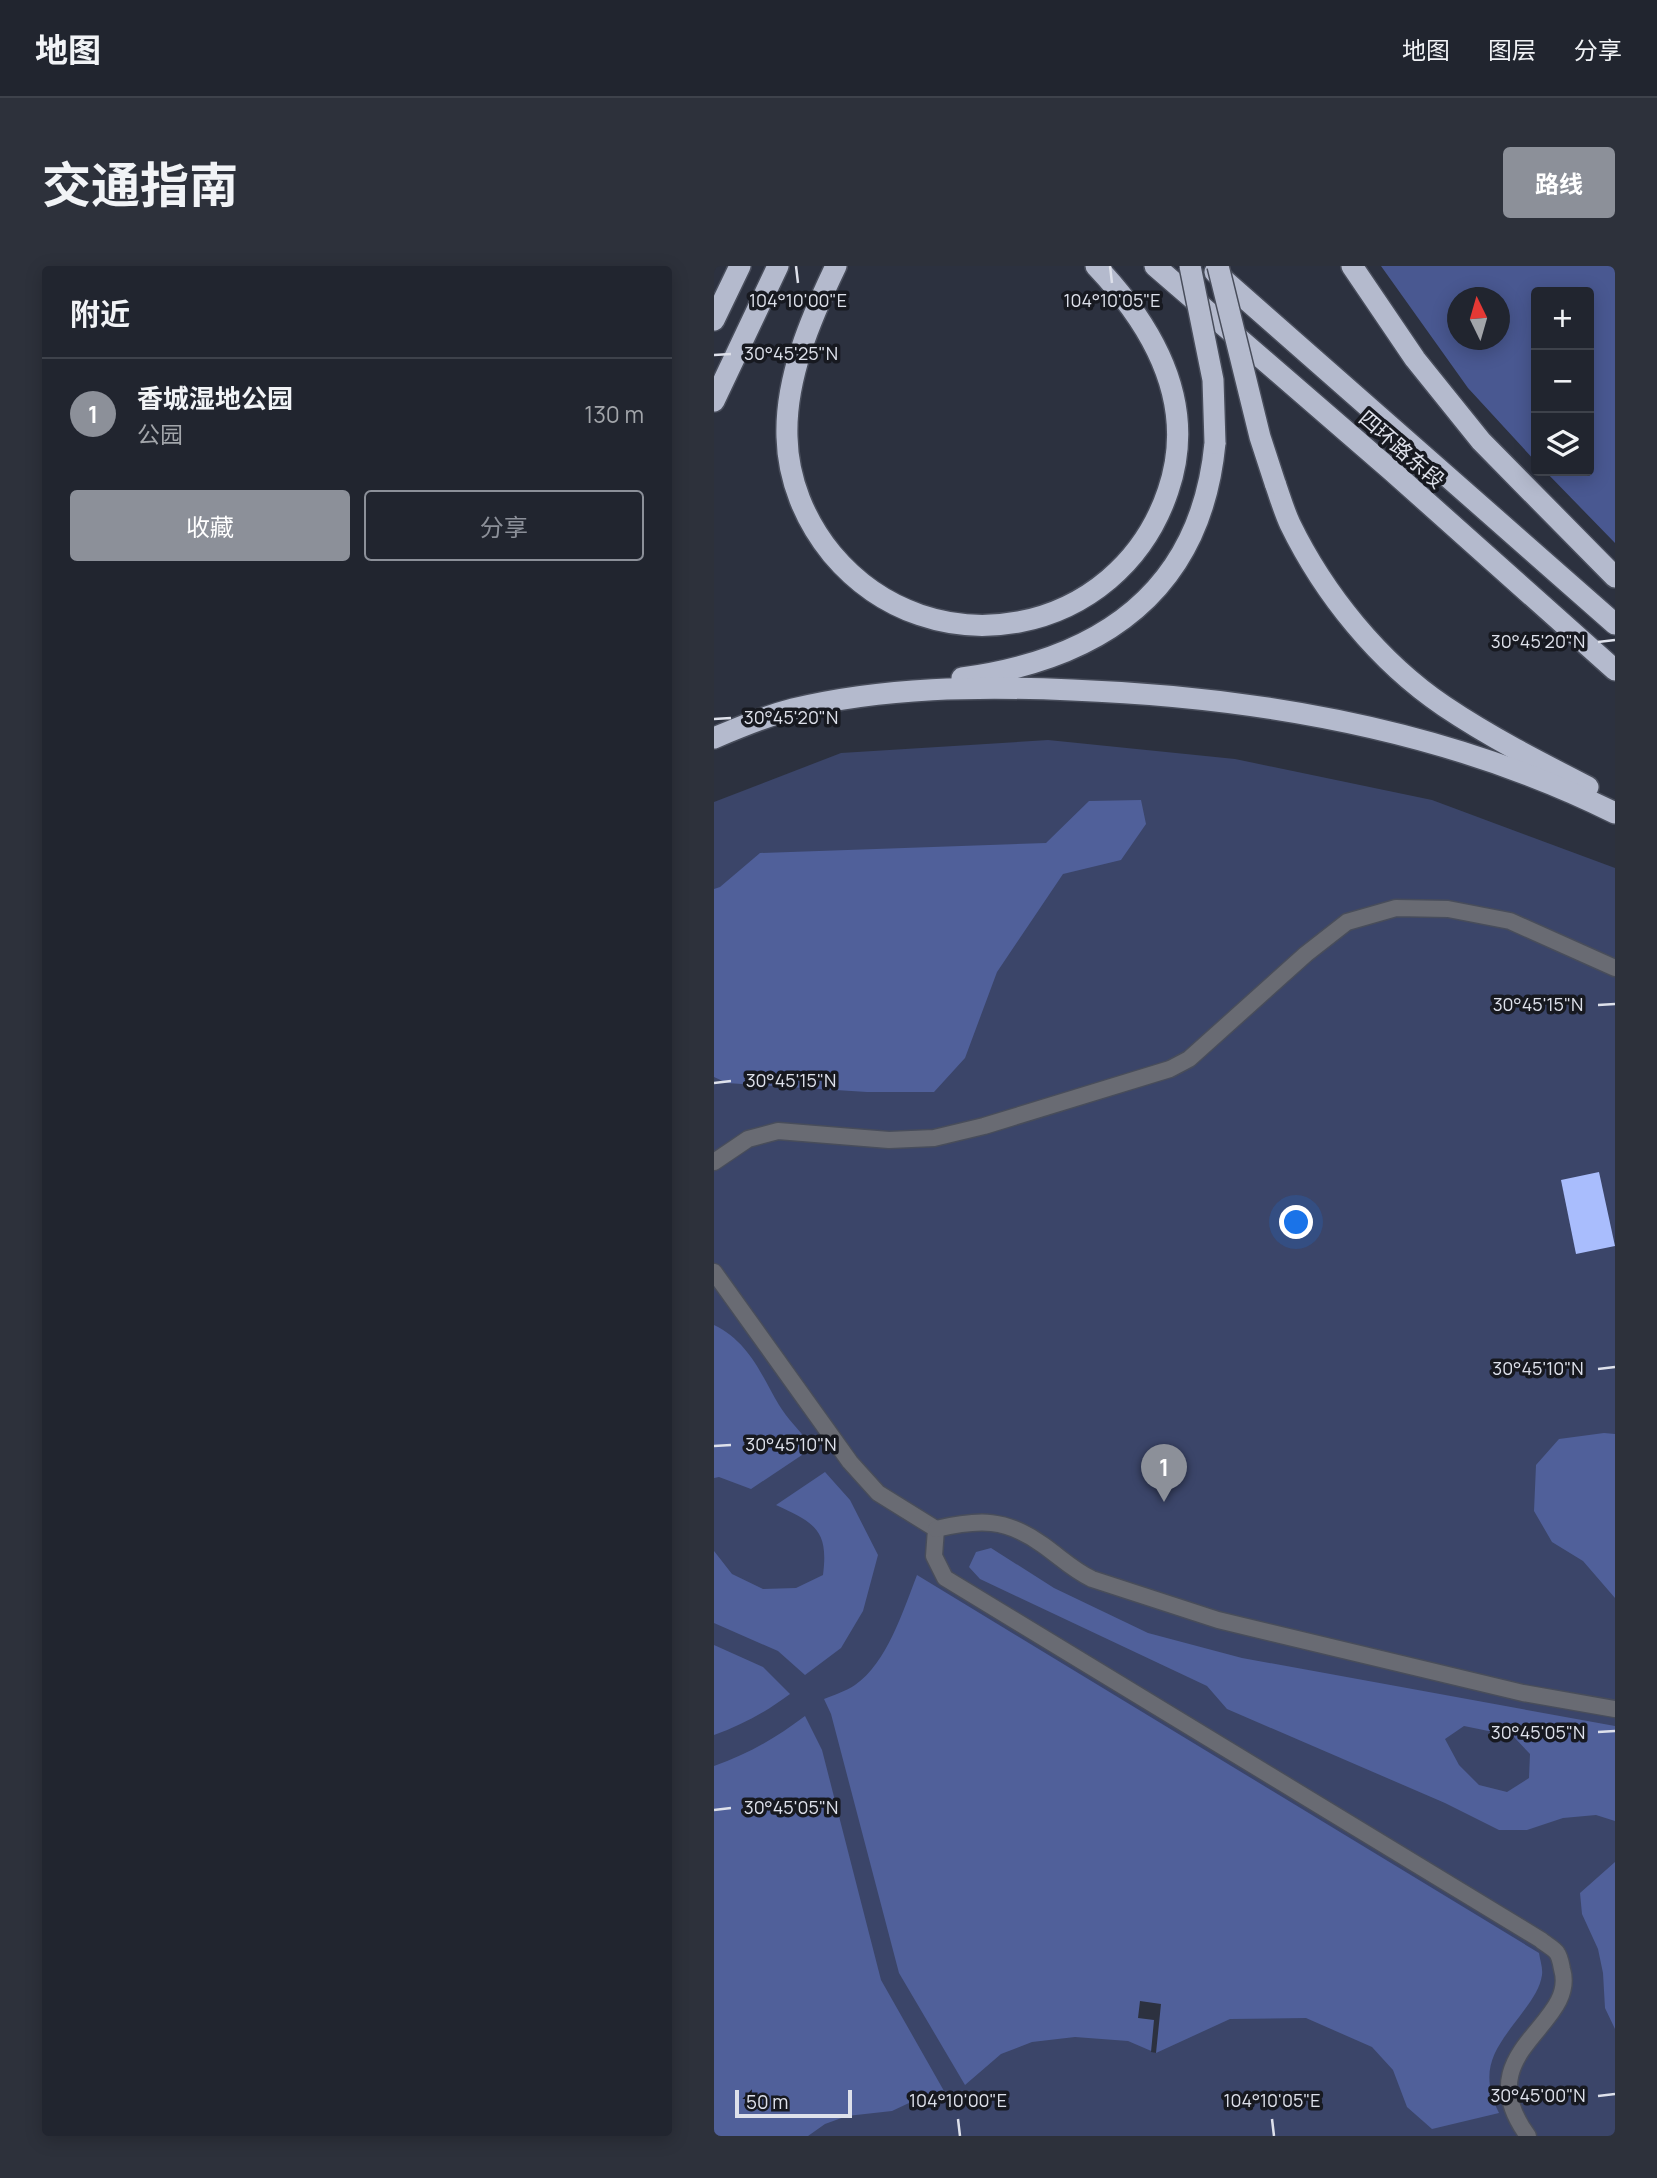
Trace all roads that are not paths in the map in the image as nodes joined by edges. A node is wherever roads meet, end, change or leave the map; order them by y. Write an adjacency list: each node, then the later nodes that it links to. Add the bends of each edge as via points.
1 (836, 266): 2 (highway, via 809,327 789,399 787,438 801,505 818,537 864,586 927,618 991,626 1050,613 1079,601 1111,579 1145,541 1172,481 1178,420 1163,364 1151,334)
2 (1097, 266)
3 (1155, 266): 14 (highway, 四环路东段)
4 (1190, 266): 15 (highway, bridge, via 1213,380 1215,443 1207,498 1194,534 1156,590 1110,629 1075,649 1022,666)
5 (1208, 266): 13 (highway, 四环路东段)
6 (1218, 266): 17 (highway, bridge, via 1275,483 1289,522 1324,584 1371,642 1441,704 1508,746)
7 (1352, 266): 12 (highway, via 1415,359 1481,440)
8 (737, 272): 10 (highway)
9 (775, 272): 11 (highway)
10 (714, 320)
11 (714, 401)
12 (1615, 577)
13 (1615, 624)
14 (1615, 670)
15 (895, 692): 16 (highway, via 791,709); 18 (highway, via 1054,689 1235,702 1438,746 1512,770)
16 (714, 738)
17 (1615, 801)
18 (1615, 813)
19 (1615, 968): 20 (street, via 1510,921 1448,909 1396,908 1347,922 1189,1059 1170,1069 934,1138 889,1140 778,1131 748,1139)
20 (714, 1162)
21 (714, 1272): 22 (street, via 850,1462 878,1493)
22 (936, 1529): 23 (street, via 987,1521 1010,1526 1092,1579 1218,1620 1523,1693); 24 (street, via 934,1556 945,1578 1557,1953 1564,1976 1561,1998 1519,2053 1510,2073 1509,2094 1516,2119)
23 (1615, 1709)
24 (1528, 2136)

